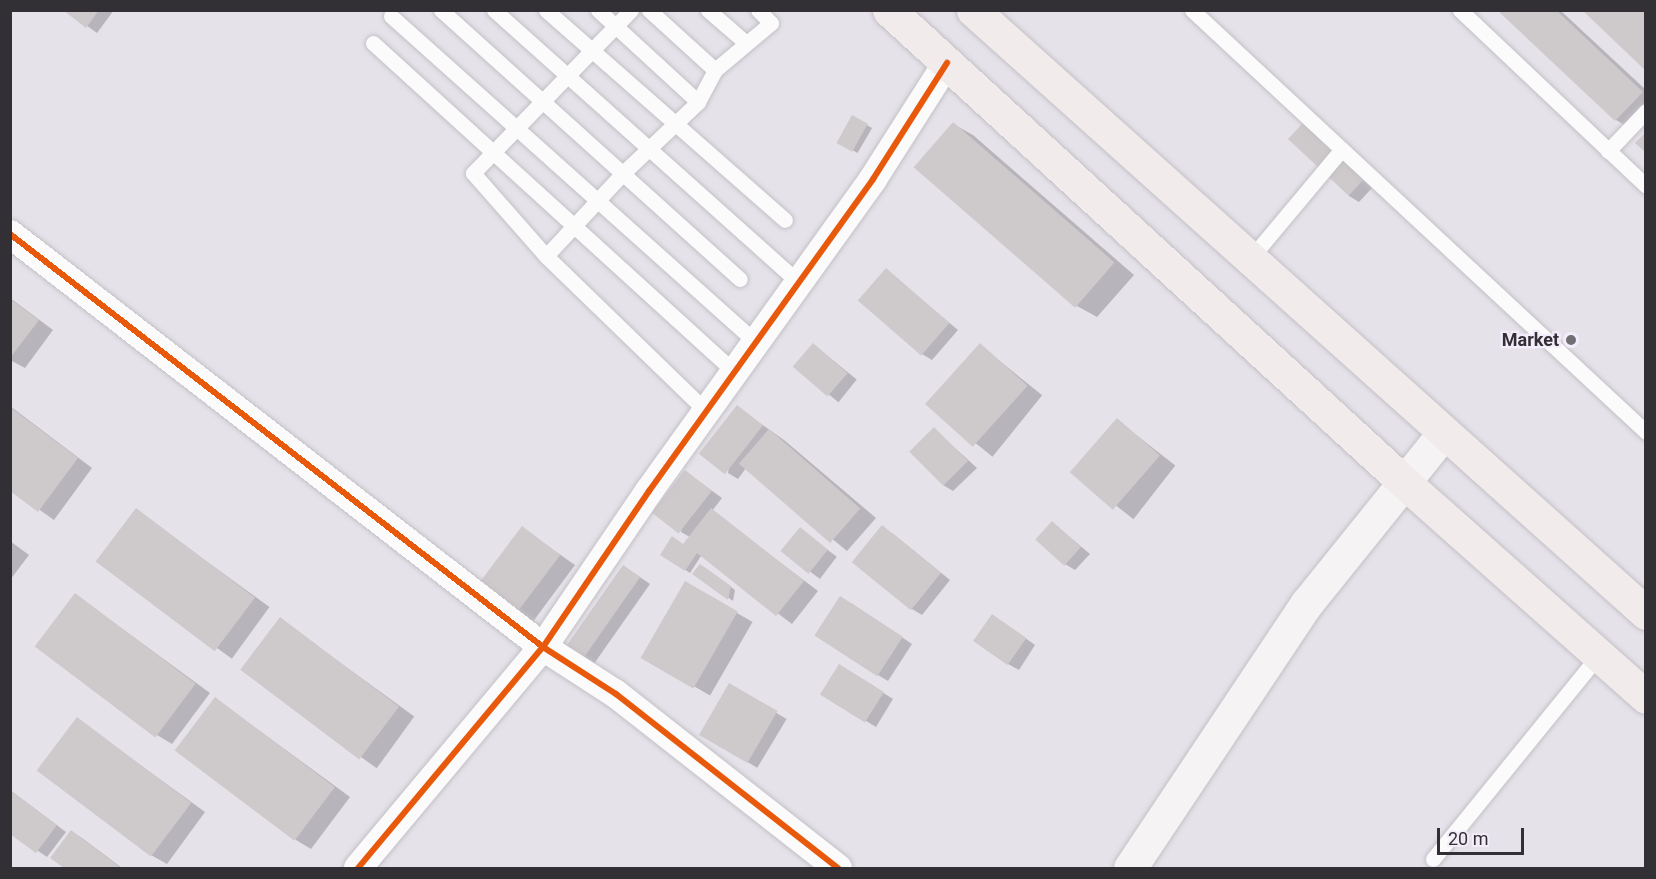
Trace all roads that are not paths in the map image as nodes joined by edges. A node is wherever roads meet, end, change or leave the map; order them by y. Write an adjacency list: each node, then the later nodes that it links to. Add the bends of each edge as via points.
1 (441, 10): 22 (lane)
2 (494, 10): 20 (lane)
3 (546, 10): 17 (lane)
4 (598, 10): 14 (lane)
5 (631, 10): 14 (lane)
6 (649, 10): 19 (lane)
7 (708, 10): 15 (lane)
8 (758, 10): 15 (lane, via 771,23)
9 (889, 10): 18 (main road)
10 (973, 10): 37 (main road)
11 (1191, 10): 27 (lane)
12 (1462, 11): 28 (lane)
13 (391, 16): 25 (lane)
14 (616, 27): 17 (lane); 21 (lane)
15 (745, 42): 19 (lane)
16 (373, 43): 29 (lane)
17 (592, 53): 20 (lane); 24 (lane)
18 (947, 63): 39 (street, via 873,179); 45 (main road)
19 (715, 70): 21 (lane)
20 (569, 77): 22 (lane); 26 (lane)
21 (698, 102): 24 (lane)
22 (545, 103): 25 (lane); 30 (lane)
23 (1646, 111): 28 (lane)
24 (674, 124): 26 (lane); 33 (lane)
25 (517, 129): 29 (lane); 32 (lane)
26 (648, 149): 30 (lane); 39 (lane)
27 (1342, 149): 37 (lane); 43 (lane)
28 (1608, 151): 31 (lane)
29 (493, 153): 34 (lane); 36 (lane, via 473,173)
30 (623, 173): 32 (lane); 38 (lane)
31 (1646, 186)
32 (597, 200): 34 (lane); 40 (lane)
33 (785, 220)
34 (575, 223): 36 (lane); 41 (lane)
35 (10, 234): 47 (street)
36 (546, 256): 42 (lane)
37 (1250, 259): 44 (main road)
38 (740, 279)
39 (799, 283): 40 (street)
40 (756, 342): 41 (street)
41 (735, 372): 42 (street)
42 (706, 411): 47 (street)
43 (1646, 432)
44 (1443, 434): 45 (main road); 46 (main road)
45 (1405, 483): 48 (main road); 53 (main road, via 1307,603)
46 (1646, 613)
47 (543, 647): 51 (street); 52 (street, via 616,694)
48 (1599, 656): 49 (main road); 50 (lane)
49 (1646, 697)
50 (1433, 859)
51 (358, 868)
52 (838, 868)
53 (1130, 868)

